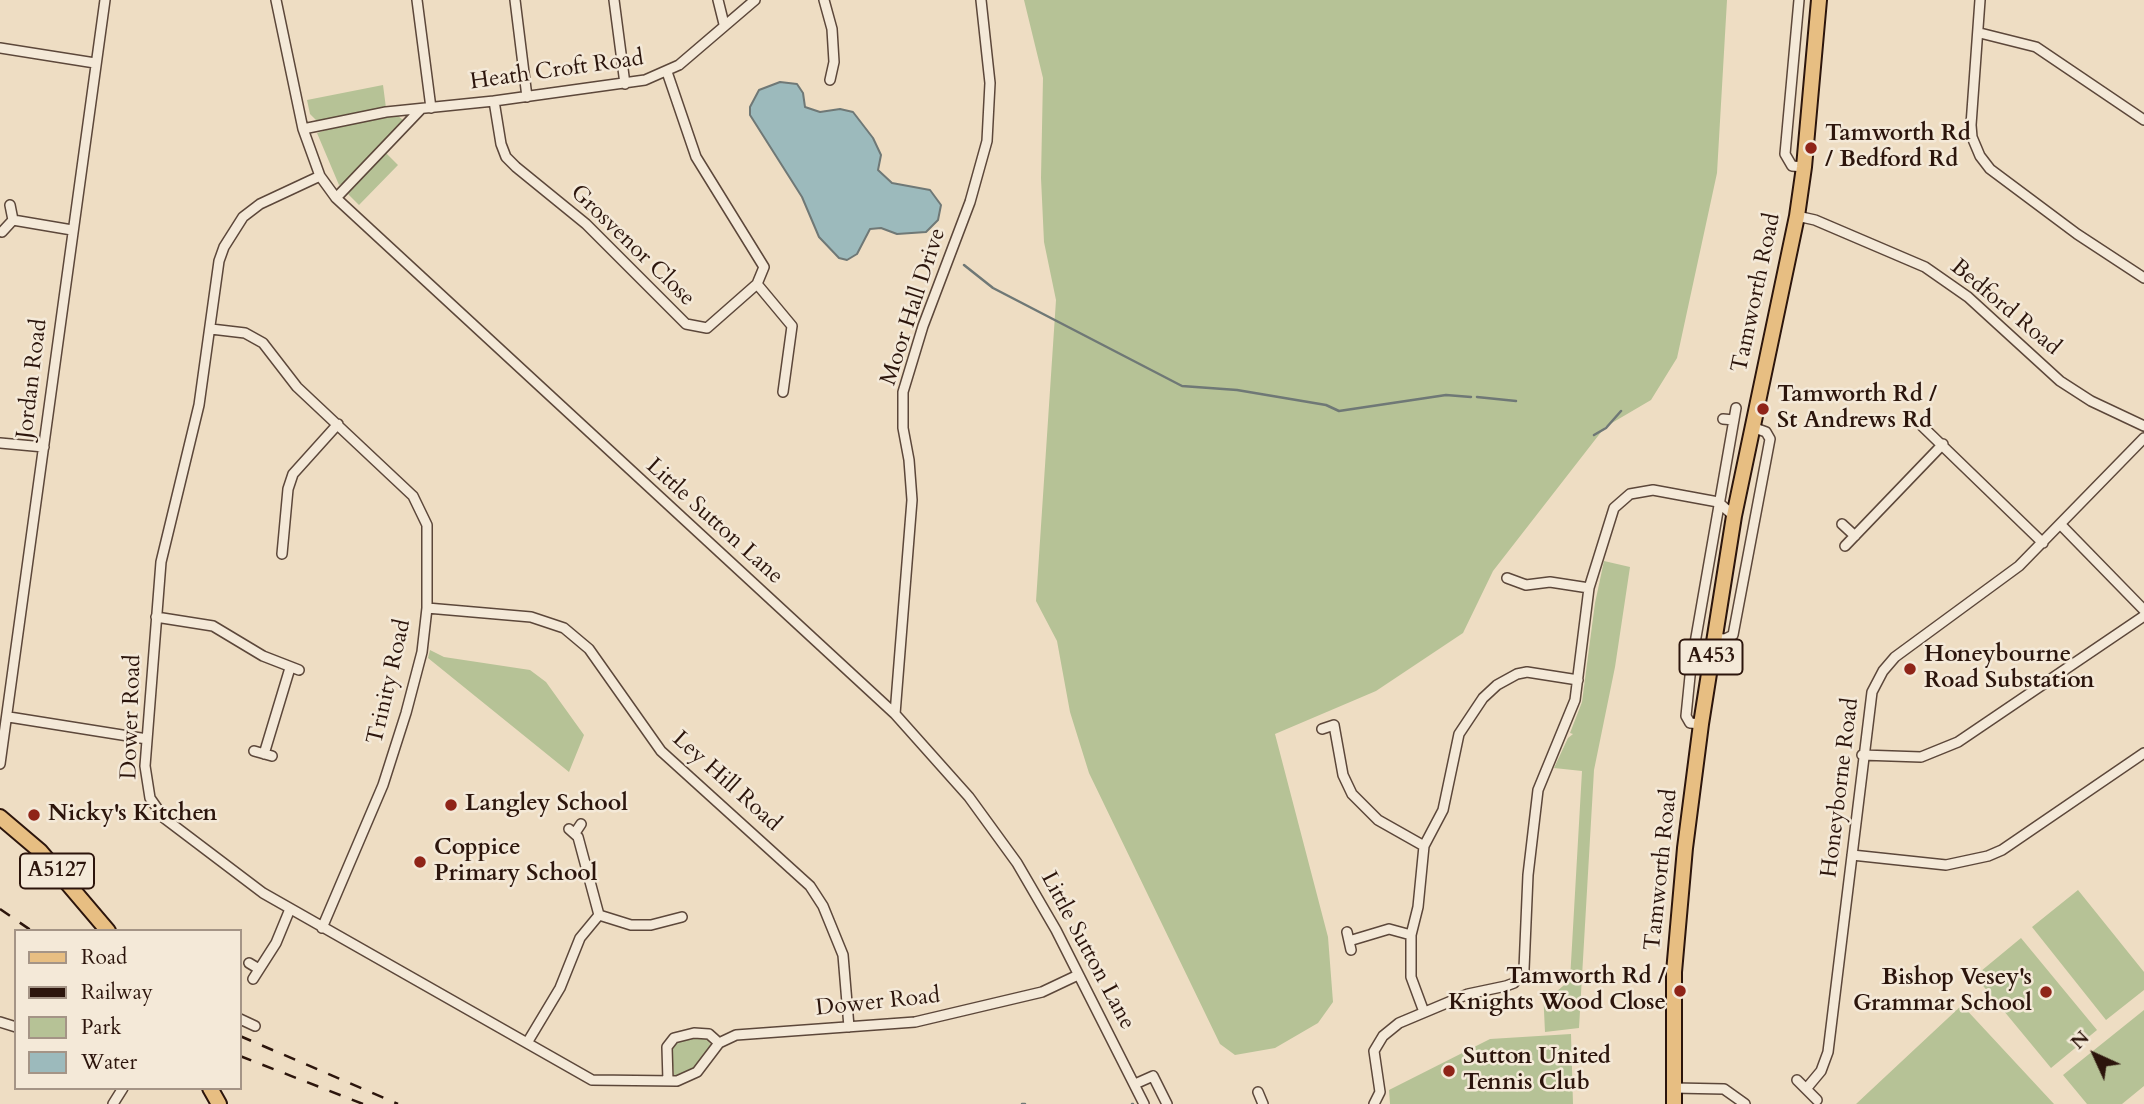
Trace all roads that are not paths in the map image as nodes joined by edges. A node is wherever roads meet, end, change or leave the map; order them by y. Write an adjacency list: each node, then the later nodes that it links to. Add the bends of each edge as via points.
1 (105, 0): 16 (street, Jordan Road)
2 (276, 0): 24 (street, Little Sutton Lane)
3 (417, 0): 22 (street)
4 (515, 0): 20 (street)
5 (614, 0): 19 (street)
6 (718, 0): 13 (street)
7 (755, 0): 13 (street, Heath Croft Road)
8 (824, 0): 18 (street, via 834,62)
9 (981, 0): 63 (street, Moor Hall Drive, via 990,83 986,141 970,202 903,392 912,500)
10 (1799, 0): 25 (street, via 1785,155 1792,166)
11 (1819, 0): 25 (main road, Tamworth Road / A453)
12 (1980, 0): 14 (street)
13 (724, 24): 17 (street, Heath Croft Road)
14 (1980, 33): 23 (street, via 2036,47); 33 (street, via 1971,125 1980,156 1990,169 2057,220)
15 (0, 48): 16 (street)
16 (95, 63): 31 (street, Jordan Road)
17 (667, 72): 19 (street, Heath Croft Road); 34 (street, via 696,157 761,260 763,273)
18 (830, 80)
19 (625, 83): 20 (street, Heath Croft Road)
20 (527, 97): 21 (street, Heath Croft Road)
21 (494, 102): 22 (street, Heath Croft Road); 34 (street, Grosvenor Close, via 506,158 586,224 686,324 707,328)
22 (426, 108): 24 (street, Heath Croft Road); 27 (street)
23 (2144, 120)
24 (303, 129): 26 (street, Little Sutton Lane)
25 (1804, 167): 29 (main road, Tamworth Road / A453)
26 (320, 176): 27 (street, Little Sutton Lane); 35 (street, Dower Road, via 260,204 234,229 219,261)
27 (336, 198): 63 (street, Little Sutton Lane)
28 (10, 205): 30 (street)
29 (1797, 216): 40 (street, Bedford Road, via 1925,267 1968,298 2060,380 2091,401); 41 (main road, Tamworth Road / A453)
30 (13, 220): 31 (street); 32 (street)
31 (72, 230): 45 (street, Jordan Road)
32 (2, 232)
33 (2144, 278)
34 (757, 284): 36 (street, via 792,326)
35 (211, 329): 38 (street, Trinity Road, via 245,333 264,343 297,387); 60 (street, Dower Road, via 199,405 161,562)
36 (783, 393)
37 (1736, 408): 47 (street, via 1728,419)
38 (338, 424): 54 (street, via 293,474); 57 (street, Trinity Road, via 419,504 427,525)
39 (1922, 426): 44 (street)
40 (2144, 426)
41 (1752, 427): 46 (main road, Tamworth Road / A453); 61 (street, via 1766,432 1770,439 1733,635)
42 (2144, 438): 50 (street, Honeyborne Road)
43 (0, 443): 45 (street)
44 (1942, 444): 51 (street); 52 (street)
45 (44, 447): 64 (street, Jordan Road)
46 (1738, 492): 47 (street); 48 (main road, Tamworth Road / A453)
47 (1718, 502): 48 (street); 56 (street, via 1653,490 1621,500 1609,518); 65 (street, via 1686,716 1690,723)
48 (1734, 516): 61 (main road, Tamworth Road / A453)
49 (1842, 524): 51 (street)
50 (2062, 525): 52 (street, Honeyborne Road); 58 (street)
51 (1855, 536): 53 (street)
52 (2043, 543): 70 (street, Honeyborne Road, via 1883,671 1872,692)
53 (1845, 546)
54 (282, 555)
55 (1507, 577): 56 (street, via 1526,585 1550,582)
56 (1589, 588): 62 (street)
57 (427, 608): 79 (street, Trinity Road, via 422,652 396,749); 90 (street, Ley Hill Road, via 531,617 564,628 589,649 660,751 810,886 823,906 842,956)
58 (2144, 610)
59 (2144, 616): 70 (street, via 1958,742 1921,757)
60 (156, 617): 67 (street, Dower Road); 69 (street, via 213,626 295,669)
61 (1713, 638): 65 (main road, Tamworth Road / A453)
62 (1578, 680): 74 (street, via 1527,672 1507,679 1483,698 1459,734 1443,810); 87 (street, via 1570,715 1538,790 1524,969 1514,983 1468,994)
63 (895, 714): 85 (street, Little Sutton Lane, via 992,827 1036,893)
64 (9, 717): 67 (street); 71 (street, Jordan Road)
65 (1701, 724): 96 (main road, Tamworth Road / A453, via 1674,972)
66 (1322, 729): 74 (street, via 1334,725 1343,775 1352,794 1378,820)
67 (147, 739): 76 (street, Dower Road, via 147,786 164,818)
68 (2144, 752): 75 (street, via 1988,856 1946,865)
69 (263, 754)
70 (1862, 755): 75 (street, Honeyborne Road)
71 (0, 764)
72 (0, 817): 80 (main road, A5127, via 40,851)
73 (580, 824): 77 (street, via 572,831)
74 (1424, 846): 81 (street)
75 (1852, 855): 97 (street, Honeyborne Road, via 1828,1052 1821,1071)
76 (290, 909): 79 (street, Dower Road); 84 (street)
77 (599, 915): 78 (street, via 631,925); 92 (street, via 580,938 560,988)
78 (677, 922)
79 (322, 928): 92 (street, Dower Road)
80 (106, 929)
81 (1411, 935): 82 (street, via 1389,929); 87 (street, via 1411,977)
82 (1349, 941)
83 (249, 963): 84 (street)
84 (259, 969): 86 (street)
85 (1078, 975): 90 (street, Dower Road, via 1042,992 963,1012 915,1022); 95 (street, Little Sutton Lane)
86 (253, 979)
87 (1424, 1012): 103 (street, via 1399,1023 1378,1043 1373,1060 1380,1092)
88 (242, 1020): 89 (street)
89 (255, 1026)
90 (849, 1027): 91 (street, Dower Road, via 747,1032)
91 (719, 1043): 94 (street, Dower Road, via 697,1072); 94 (street, via 709,1034 674,1038 667,1048)
92 (527, 1044): 94 (street, Dower Road, via 592,1080)
93 (1797, 1080): 97 (street)
94 (668, 1081)
95 (1135, 1084): 100 (street, Little Sutton Lane); 101 (street, via 1153,1076)
96 (1674, 1088): 104 (main road, Tamworth Road / A453); 105 (street, via 1724,1089)
97 (1806, 1089): 99 (street)
98 (1258, 1092): 102 (street)
99 (1817, 1100)
100 (1144, 1104)
101 (1167, 1104)
102 (1263, 1104)
103 (1374, 1104)
104 (1674, 1104)
105 (1745, 1104)

